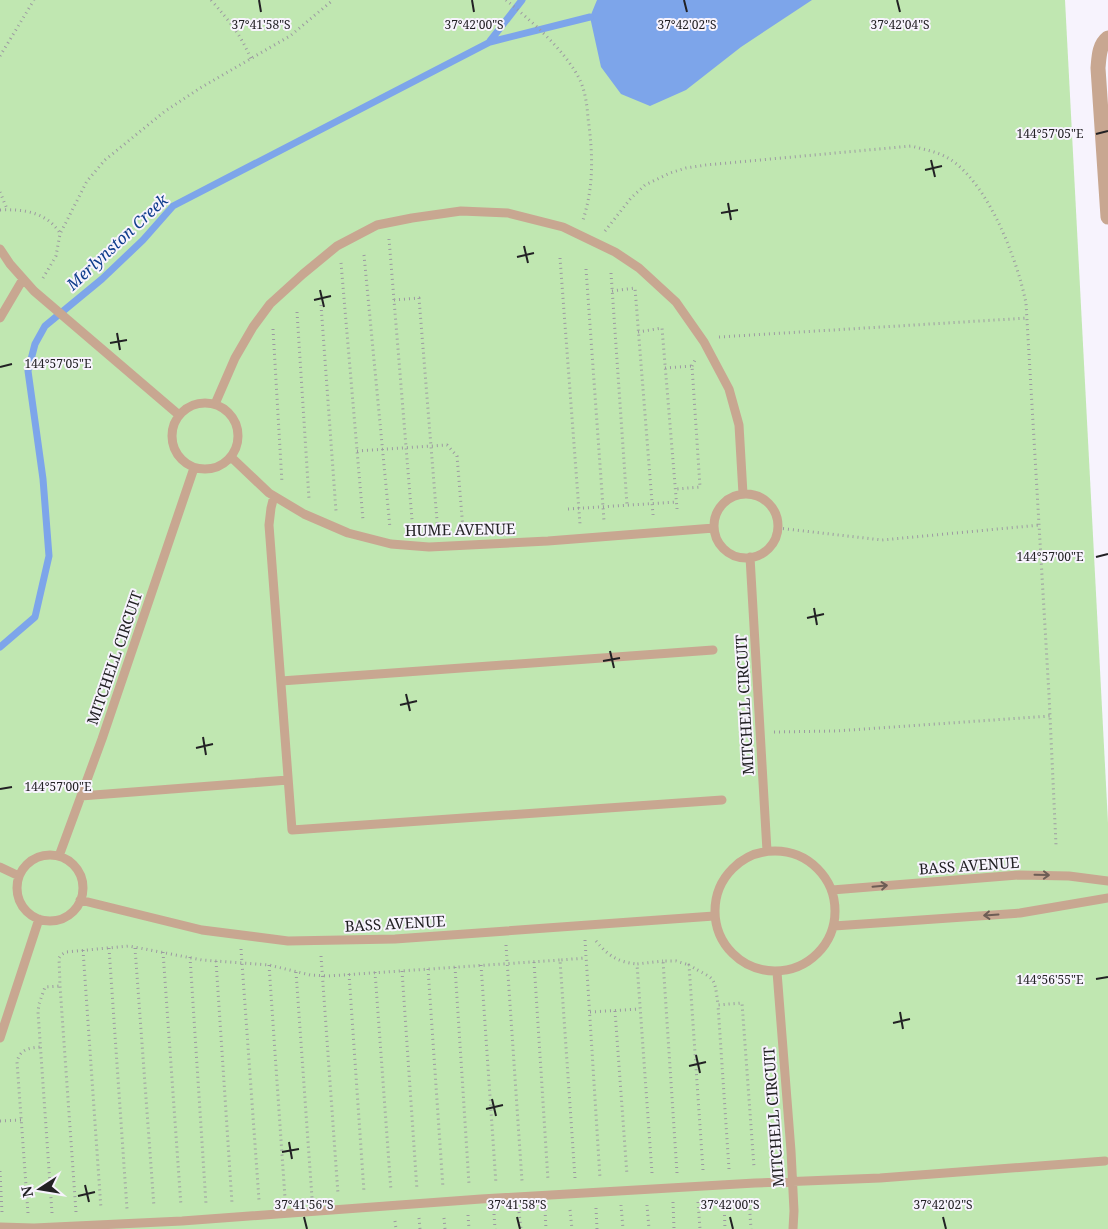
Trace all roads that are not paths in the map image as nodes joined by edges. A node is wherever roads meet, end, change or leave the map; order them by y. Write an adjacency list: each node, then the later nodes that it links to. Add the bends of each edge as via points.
1 (1108, 38): 2 (street, via 1099,53 1098,68)
2 (1108, 217)
3 (0, 249): 4 (lane)
4 (23, 279): 5 (lane); 7 (lane)
5 (0, 318)
6 (215, 404): 7 (lane, via 195,404); 8 (lane, via 232,417 236,426 238,437); 10 (lane, via 235,358 270,304 340,245 377,225 412,218 460,211 508,213 563,227 615,252 639,268 676,302 704,342 729,389 739,425)
7 (179, 415): 9 (lane, via 173,424 173,446 185,463)
8 (231, 457): 9 (lane, via 214,468); 11 (lane, HUME AVENUE)
9 (194, 468): 17 (lane, MITCHELL CIRCUIT)
10 (743, 494): 12 (lane, via 734,496 719,509); 13 (lane, via 764,499 774,512 778,528 770,548)
11 (274, 496): 12 (lane, HUME AVENUE, via 310,517 364,538 414,546 581,539); 15 (lane, via 269,525)
12 (714, 528): 13 (lane, via 717,538 731,554)
13 (750, 558): 19 (lane, MITCHELL CIRCUIT)
14 (713, 650): 15 (lane)
15 (281, 681): 16 (lane)
16 (288, 780): 17 (lane); 18 (lane, via 292,830)
17 (81, 796): 20 (lane, MITCHELL CIRCUIT)
18 (722, 800)
19 (767, 851): 24 (lane, via 788,852 806,859 822,872); 27 (lane, via 734,866 722,880)
20 (59, 856): 22 (lane, via 49,854 31,860); 26 (lane, via 77,868 82,878)
21 (0, 867): 22 (lane)
22 (18, 876): 28 (lane, via 16,886 22,906)
23 (1108, 881): 24 (lane, BASS AVENUE, one-way to 23, via 1019,875)
24 (832, 890): 29 (lane)
25 (1108, 898): 29 (lane, one-way to 29, via 1020,913)
26 (80, 900): 27 (lane, BASS AVENUE, via 202,930 321,941 395,939); 28 (lane, via 75,909 59,920)
27 (714, 916): 30 (lane, via 718,934 728,950 758,970)
28 (39, 919): 31 (lane)
29 (834, 926): 30 (lane, via 826,944 813,959 796,968)
30 (777, 972): 33 (lane, MITCHELL CIRCUIT)
31 (0, 1038)
32 (1104, 1160): 33 (lane, via 880,1178)
33 (793, 1181): 35 (lane); 36 (lane, MITCHELL CIRCUIT)
34 (2, 1227): 35 (lane)
35 (29, 1228)
36 (793, 1229)

